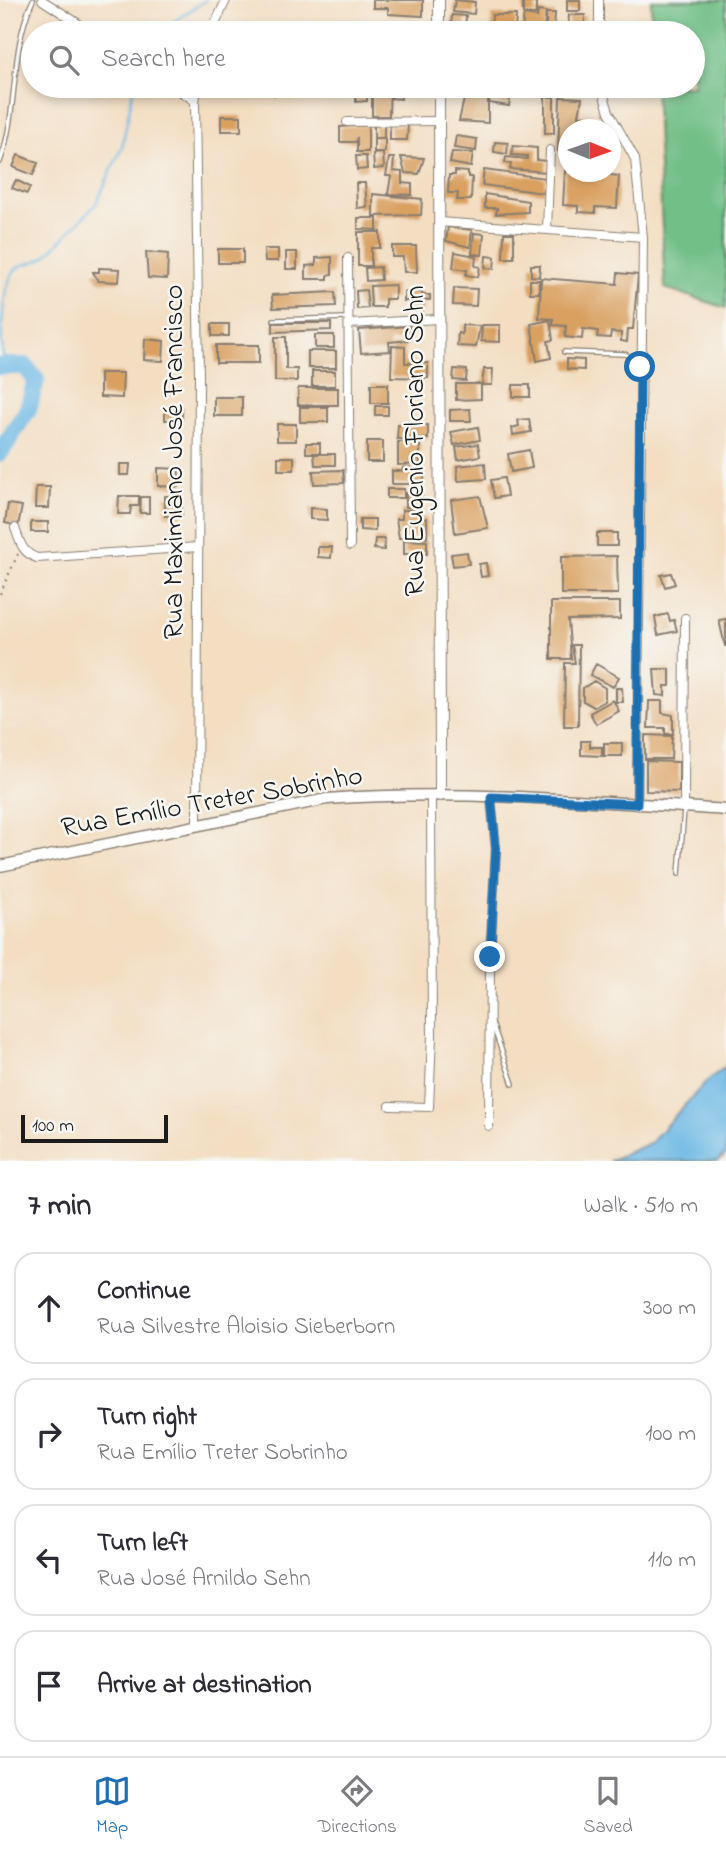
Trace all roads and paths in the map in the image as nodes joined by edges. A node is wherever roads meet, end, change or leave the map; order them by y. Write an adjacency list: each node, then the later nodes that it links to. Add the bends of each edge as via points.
1 (33, 0): 6 (lane)
2 (42, 0): 7 (street)
3 (226, 0): 8 (street)
4 (439, 0): 9 (street)
5 (600, 0): 10 (street)
6 (25, 21)
7 (74, 21)
8 (216, 21)
9 (439, 21)
10 (599, 21)
11 (21, 31): 20 (lane, via 11,118)
12 (190, 98): 16 (street)
13 (196, 98): 16 (street, Rua Maximiano José Francisco)
14 (439, 98): 17 (street, Rua Eugenio Floriano Sehn)
15 (605, 98): 23 (street, via 635,159)
16 (195, 101): 33 (street, Rua Maximiano José Francisco)
17 (439, 121): 18 (street); 21 (street, Rua Eugenio Floriano Sehn)
18 (347, 122)
19 (550, 150): 22 (street)
20 (0, 162)
21 (439, 222): 22 (street); 25 (street, Rua Eugenio Floriano Sehn)
22 (547, 230): 23 (street)
23 (643, 237): 29 (street)
24 (348, 258): 27 (street)
25 (438, 319): 27 (street); 36 (street, Rua Eugenio Floriano Sehn)
26 (274, 320): 27 (lane)
27 (350, 321): 31 (street)
28 (564, 352): 29 (lane, via 625,354 632,367)
29 (640, 367): 38 (street)
30 (15, 528): 32 (street)
31 (349, 546)
32 (22, 547): 33 (street, via 37,558); 34 (path)
33 (198, 547): 41 (street, Rua Maximiano José Francisco)
34 (0, 594)
35 (685, 618): 39 (street)
36 (436, 796): 37 (main road, Rua Emílio Treter Sobrinho); 41 (main road, Rua Emílio Treter Sobrinho, via 327,799); 46 (street, via 429,1107)
37 (491, 797): 38 (main road, Rua Emílio Treter Sobrinho); 44 (street, via 496,849)
38 (637, 804): 39 (main road, Rua Emílio Treter Sobrinho)
39 (684, 807): 40 (main road, Rua Emílio Treter Sobrinho); 43 (lane)
40 (726, 810)
41 (197, 823): 42 (main road, Rua Emílio Treter Sobrinho)
42 (0, 866)
43 (679, 874)
44 (490, 1020): 45 (lane); 47 (street)
45 (513, 1084)
46 (390, 1106)
47 (489, 1126)

